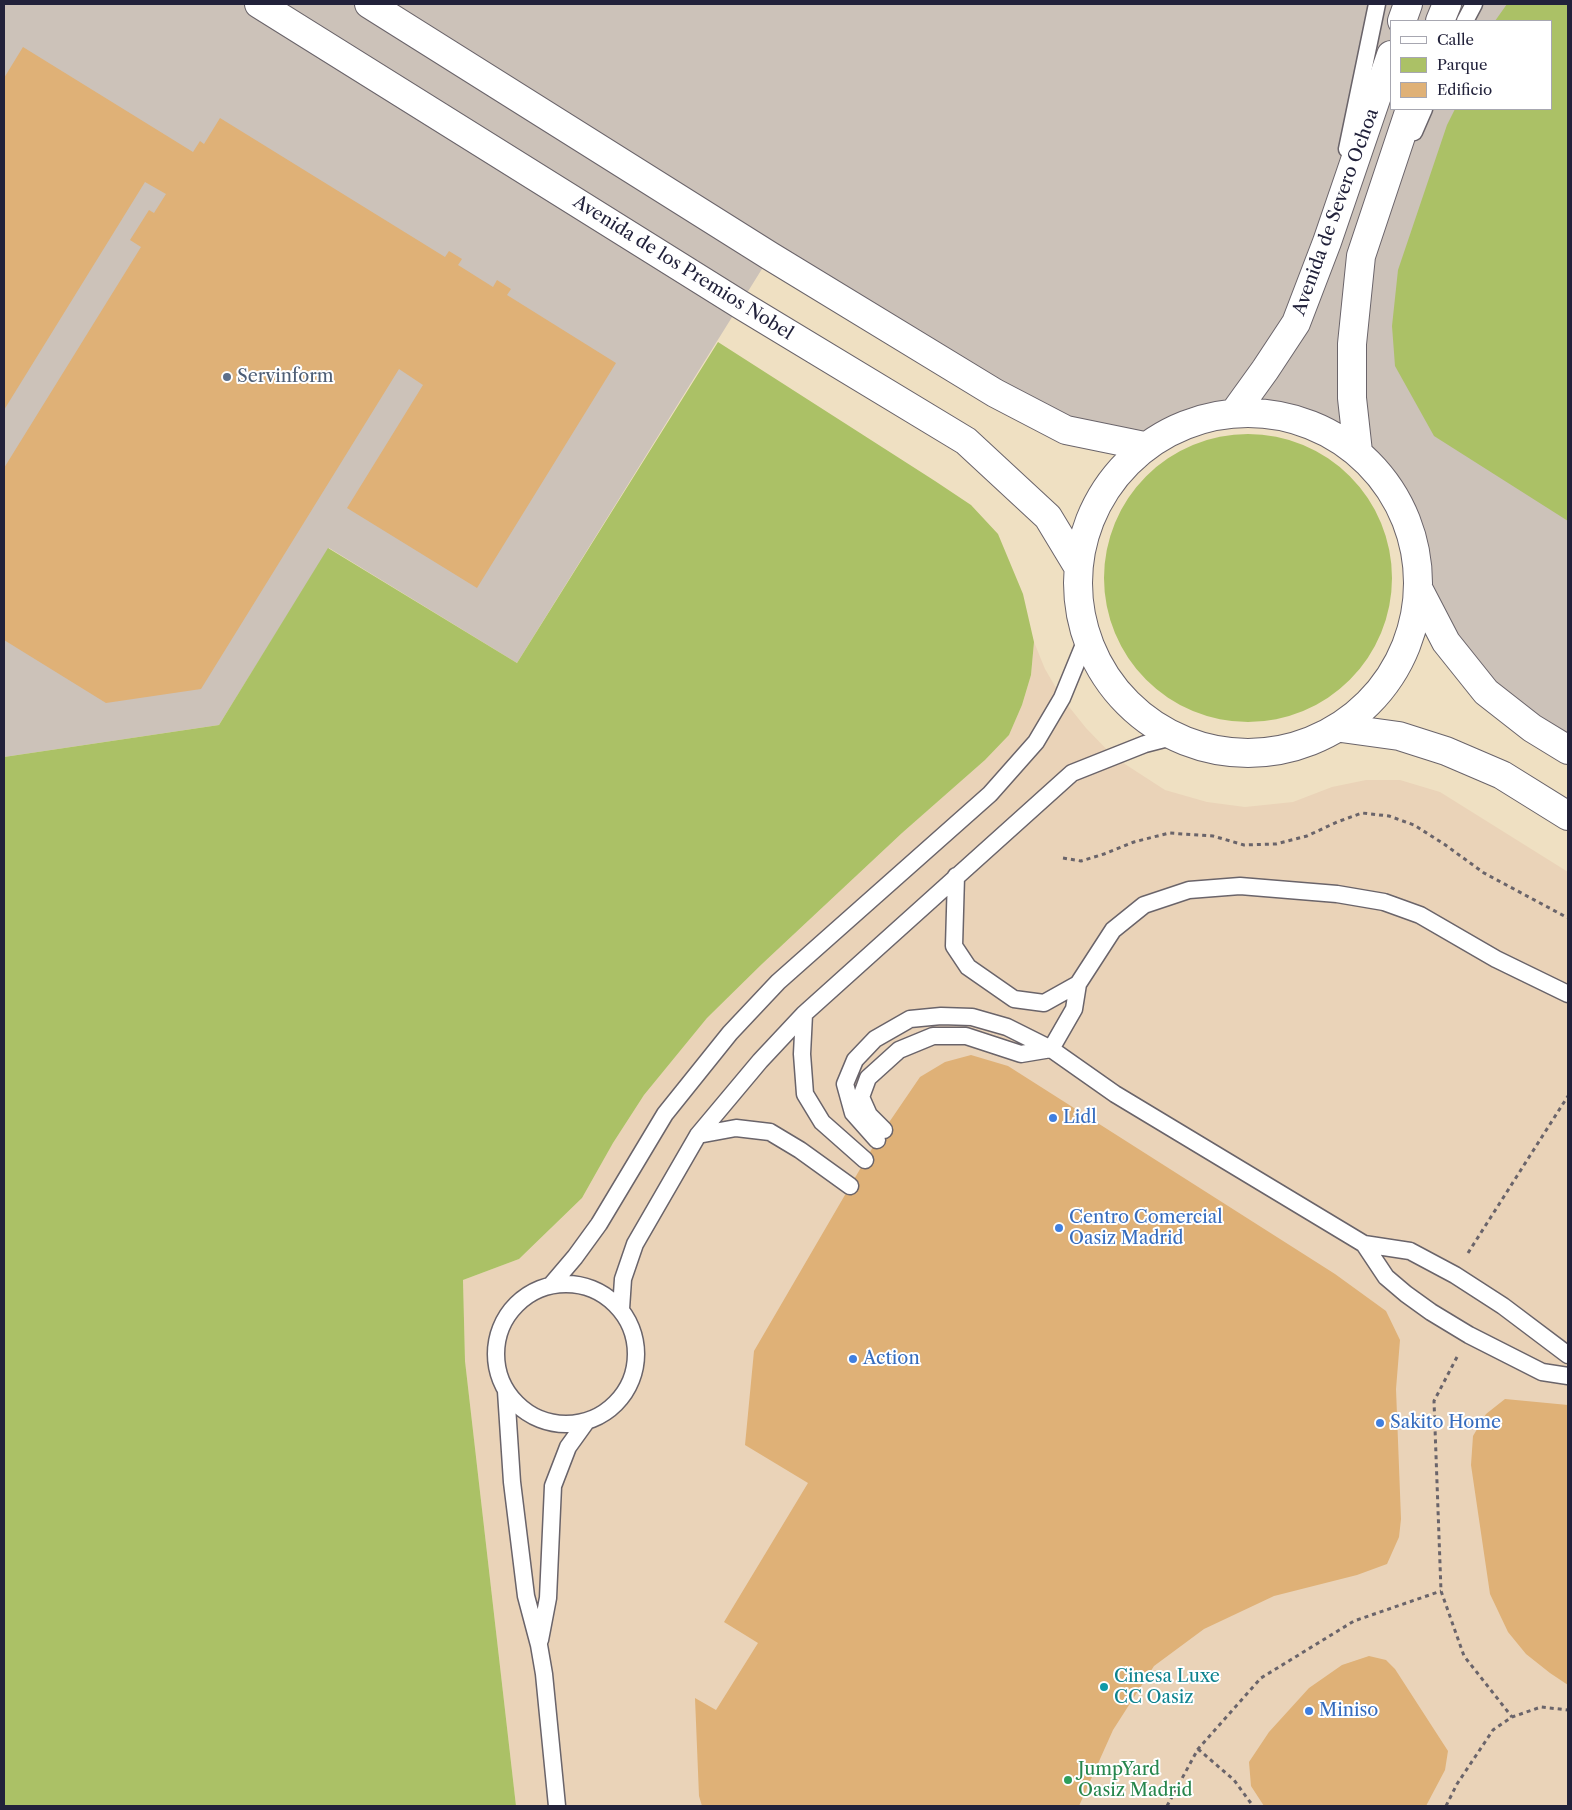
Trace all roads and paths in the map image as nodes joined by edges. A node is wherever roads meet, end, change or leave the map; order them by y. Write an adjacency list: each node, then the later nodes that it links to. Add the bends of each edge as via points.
1 (259, 4): 18 (street, Avenida de los Premios Nobel, via 741,305 966,441 1048,516)
2 (370, 4): 16 (street, via 770,256 995,393 1066,430)
3 (1377, 4): 13 (lane)
4 (1408, 4): 7 (street)
5 (1447, 4): 8 (street)
6 (1474, 4): 9 (lane)
7 (1402, 20)
8 (1440, 20)
9 (1466, 20)
10 (1390, 58): 13 (street, Avenida de Severo Ochoa)
11 (1410, 110): 14 (street, Avenida de Severo Ochoa)
12 (1424, 110): 14 (lane)
13 (1328, 242): 15 (street, Avenida de Severo Ochoa, via 1296,323)
14 (1361, 256): 17 (street, Avenida de Severo Ochoa, via 1352,344 1352,398)
15 (1234, 413): 16 (street, via 1187,423); 17 (street, via 1300,420)
16 (1144, 446): 18 (street, via 1111,479 1088,519)
17 (1358, 452): 19 (street, via 1393,492 1414,540)
18 (1077, 565): 20 (street, via 1078,601)
19 (1420, 592): 21 (street, via 1408,646 1382,692); 23 (street, via 1446,642 1486,692 1532,728)
20 (1087, 637): 22 (street, via 1110,686 1139,713); 38 (lane, via 1062,698 1036,742 990,794 778,982 730,1033 665,1114 600,1224)
21 (1341, 728): 22 (street, via 1282,752 1217,753); 24 (street, via 1400,736 1446,751 1502,775)
22 (1176, 736): 26 (lane, via 1146,744 1072,773)
23 (1568, 750)
24 (1568, 816)
25 (1063, 858): 27 (path, via 1081,861 1169,833 1213,836 1244,845 1276,844 1308,836 1362,813 1389,816 1414,825 1484,873)
26 (956, 876): 28 (lane, via 954,946 968,967 1014,998 1044,1002); 30 (lane)
27 (1568, 918)
28 (1078, 984): 29 (lane, via 1112,930 1144,905 1190,890 1240,886 1337,894 1384,902 1420,915 1496,959); 31 (lane, via 1074,1009)
29 (1568, 994)
30 (804, 1014): 33 (lane); 34 (lane, via 805,1094 822,1122)
31 (1051, 1049): 31 (lane, via 1021,1054 966,1036 933,1036 900,1050 868,1078 861,1097 880,1135 853,1113 844,1084 855,1060 875,1039 910,1019 972,1017 1007,1027); 36 (lane, via 1115,1094)
32 (1568, 1096): 37 (path)
33 (698, 1135): 35 (lane, via 736,1128 770,1132); 39 (lane, via 635,1244 623,1278)
34 (865, 1160)
35 (850, 1186)
36 (1364, 1244): 37 (lane, via 1410,1250); 40 (lane, via 1386,1277 1431,1312)
37 (1455, 1275): 41 (lane)
38 (552, 1284): 39 (lane, via 577,1283 601,1292); 43 (lane, via 530,1292 512,1306 501,1326 495,1348 497,1370)
39 (621, 1309): 44 (lane, via 636,1344 636,1364 630,1384 604,1413)
40 (1469, 1335): 42 (lane, via 1542,1372); 45 (path, via 1434,1401)
41 (1568, 1355)
42 (1568, 1376)
43 (506, 1391): 44 (lane, via 521,1408 541,1420 563,1424); 46 (lane, via 512,1482 526,1596)
44 (586, 1422): 46 (lane, via 568,1447 554,1486 548,1598)
45 (1441, 1591): 48 (path, via 1464,1656); 49 (path, via 1354,1622 1261,1678)
46 (539, 1645): 50 (lane)
47 (1568, 1710): 48 (path, via 1541,1707)
48 (1512, 1716): 53 (path, via 1493,1730)
49 (1198, 1749): 51 (path); 52 (path, via 1234,1780)
50 (558, 1806)
51 (1167, 1806)
52 (1253, 1806)
53 (1446, 1806)

